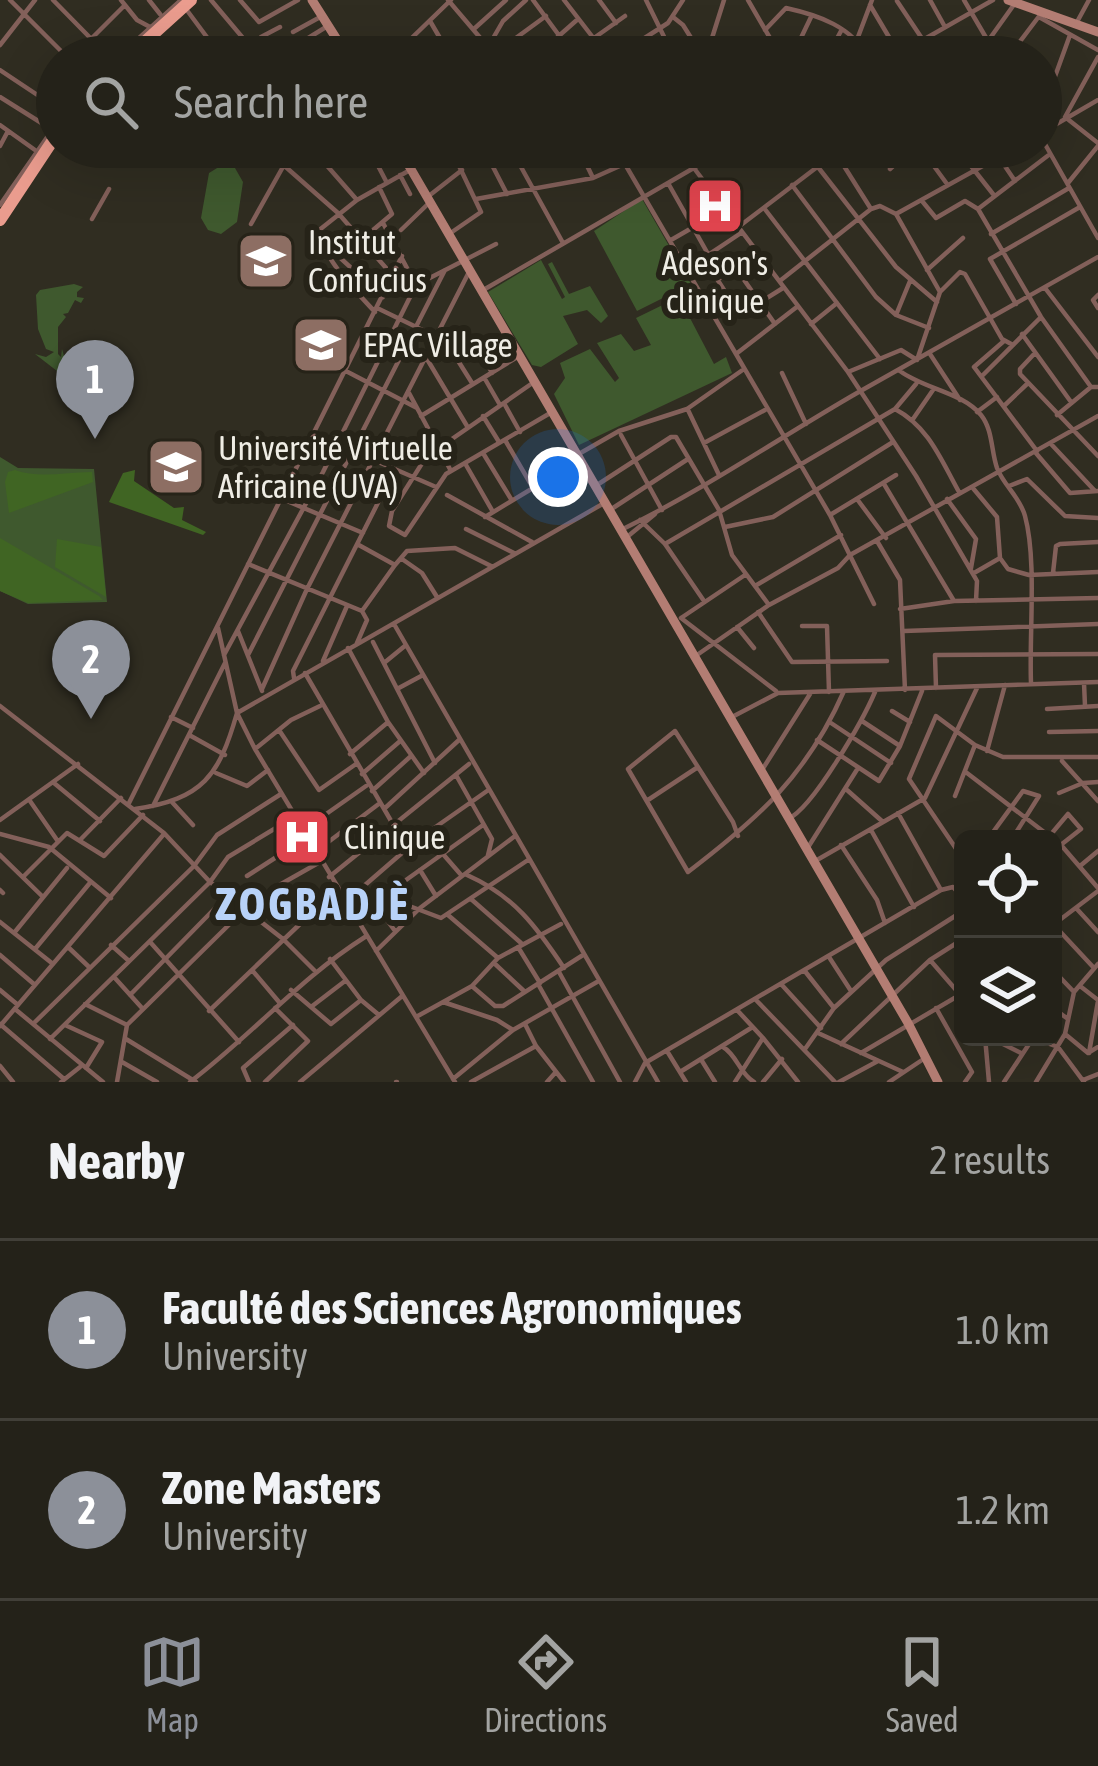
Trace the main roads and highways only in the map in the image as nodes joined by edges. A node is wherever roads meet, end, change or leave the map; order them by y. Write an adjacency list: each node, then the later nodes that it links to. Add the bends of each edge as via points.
1 (314, 0): 7 (main road)
2 (1012, 1): 4 (main road, via 1071,29)
3 (185, 2): 5 (highway); 6 (highway)
4 (1098, 32)
5 (145, 36)
6 (152, 36)
7 (336, 36)
8 (36, 158): 11 (highway)
9 (407, 168): 10 (main road)
10 (430, 199): 12 (main road); 12 (main road)
11 (0, 213)
12 (463, 260): 13 (main road); 13 (main road)
13 (482, 291): 14 (main road); 14 (main road)
14 (578, 455): 15 (main road); 15 (main road)
15 (607, 505): 16 (main road)
16 (909, 1023): 17 (main road); 17 (main road)
17 (939, 1081)

